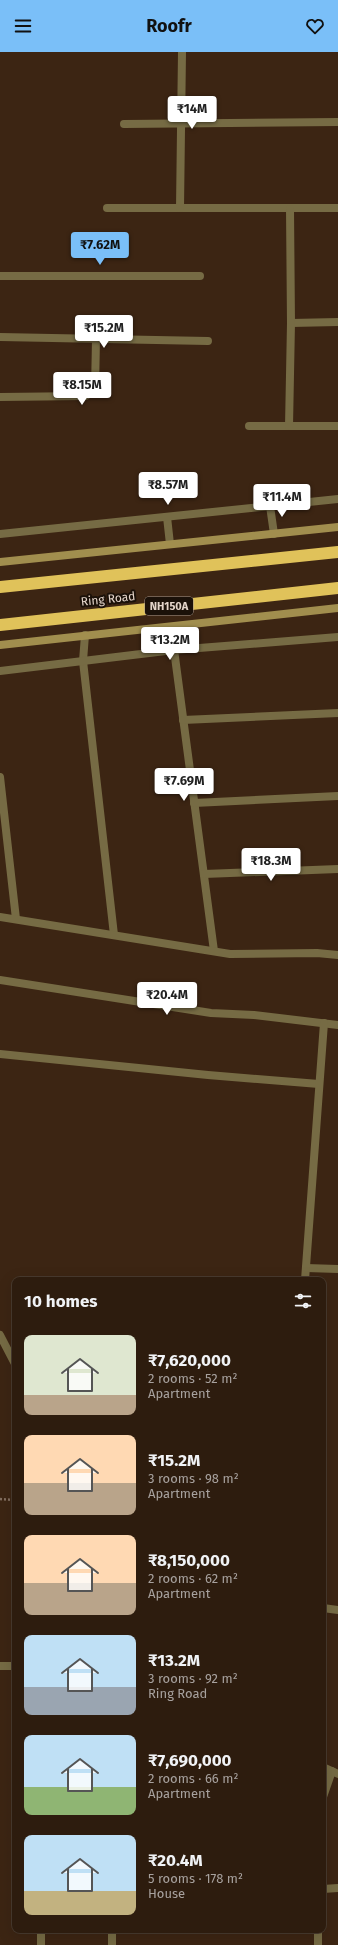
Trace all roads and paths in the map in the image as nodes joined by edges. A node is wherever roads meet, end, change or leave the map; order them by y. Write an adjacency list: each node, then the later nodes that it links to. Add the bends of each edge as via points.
1 (182, 52): 4 (street)
2 (338, 122): 4 (street)
3 (124, 124): 4 (street)
4 (182, 124): 6 (street)
5 (107, 208): 6 (street)
6 (180, 208): 8 (street)
7 (338, 208): 8 (street)
8 (290, 209): 12 (street)
9 (0, 276): 10 (street)
10 (200, 276)
11 (338, 322): 12 (street)
12 (291, 323): 18 (street)
13 (0, 337): 14 (street)
14 (96, 339): 15 (street); 16 (street, via 95,390 86,396)
15 (208, 341)
16 (0, 397)
17 (249, 426): 18 (street)
18 (289, 426): 19 (street)
19 (338, 426)
20 (338, 499): 21 (street)
21 (270, 506): 22 (street); 25 (street)
22 (167, 517): 24 (street); 26 (street)
23 (338, 527): 25 (street)
24 (0, 534)
25 (274, 534): 26 (street)
26 (170, 544): 28 (street)
27 (338, 552): 29 (highway, Ring Road)
28 (0, 562)
29 (0, 588)
30 (338, 588): 32 (highway, Ring Road / NH150A)
31 (338, 608): 33 (street)
32 (0, 625)
33 (171, 626): 34 (street); 37 (street)
34 (86, 635): 36 (street); 38 (street)
35 (338, 637): 37 (street)
36 (0, 645)
37 (174, 650): 38 (street); 41 (street)
38 (82, 661): 39 (street); 49 (street)
39 (0, 671)
40 (338, 713): 41 (street)
41 (183, 720): 44 (street)
42 (0, 777): 48 (street)
43 (338, 796): 44 (street)
44 (194, 803): 46 (street)
45 (338, 869): 46 (street)
46 (204, 874): 50 (street)
47 (0, 917): 48 (street)
48 (16, 919): 49 (street)
49 (114, 935): 50 (street)
50 (214, 951): 51 (street, via 230,954)
51 (338, 955)
52 (0, 980): 53 (street, via 211,1013)
53 (324, 1023): 54 (street); 56 (street)
54 (338, 1025)
55 (0, 1054): 56 (street)
56 (319, 1084): 57 (street)
57 (306, 1268): 58 (street); 59 (street)
58 (338, 1269)
59 (305, 1277)
60 (0, 1335): 61 (street)
61 (12, 1358)
62 (0, 1499): 63 (path)
63 (12, 1500)
64 (326, 1608): 65 (street)
65 (338, 1610)
66 (0, 1666): 67 (street)
67 (12, 1666)
68 (335, 1773): 69 (street)
69 (326, 1791)
70 (338, 1888): 71 (street)
71 (326, 1889)
72 (41, 1933): 75 (street)
73 (112, 1933): 76 (street)
74 (318, 1933): 77 (street)
75 (41, 1945)
76 (112, 1945)
77 (318, 1945)

